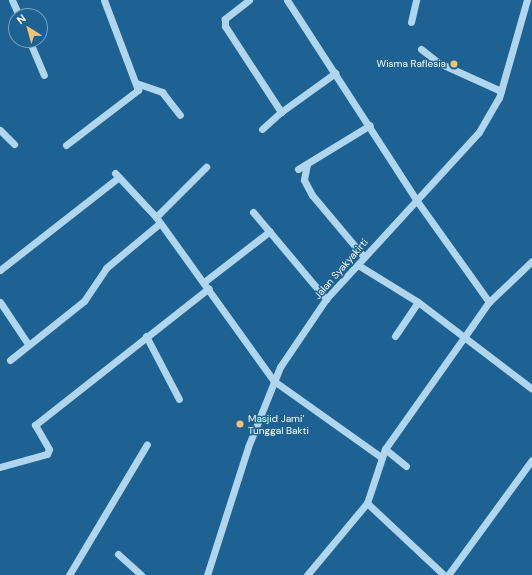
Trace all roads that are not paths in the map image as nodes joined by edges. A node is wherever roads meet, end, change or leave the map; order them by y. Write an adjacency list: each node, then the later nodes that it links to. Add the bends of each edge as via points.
1 (104, 0): 11 (street)
2 (249, 0): 13 (street, via 225,19 225,26)
3 (287, 0): 9 (street)
4 (416, 0): 6 (street)
5 (527, 0): 12 (street, Jalan Syakyakirti)
6 (411, 22)
7 (32, 48): 10 (street)
8 (421, 49): 12 (street, via 443,65)
9 (335, 73): 13 (street); 15 (street)
10 (44, 75)
11 (137, 86): 14 (street, via 162,92); 19 (street)
12 (501, 92): 23 (street, Jalan Syakyakirti, via 479,132)
13 (281, 112): 16 (street)
14 (180, 115)
15 (370, 125): 20 (street); 23 (street)
16 (262, 129)
17 (0, 130): 18 (street)
18 (14, 144)
19 (66, 145)
20 (307, 164): 22 (street); 27 (street, via 304,180 312,195)
21 (206, 167): 25 (street)
22 (298, 169)
23 (417, 200): 27 (street, Jalan Syakyakirti); 35 (street)
24 (253, 212): 26 (street)
25 (158, 220): 30 (street, via 117,175); 31 (street); 39 (street, via 106,268 84,301)
26 (270, 231): 31 (street); 32 (street)
27 (364, 257): 29 (street, Jalan Syakyakirti)
28 (531, 263): 35 (street)
29 (358, 265): 32 (street, Jalan Syakyakirti); 34 (street)
30 (0, 270)
31 (207, 285): 36 (street); 41 (street)
32 (326, 299): 41 (street, Jalan Syakyakirti)
33 (0, 302): 39 (street)
34 (418, 302): 37 (street); 38 (street)
35 (489, 302): 38 (street)
36 (146, 336): 43 (street); 49 (street, via 35,425 49,450 47,454)
37 (395, 336)
38 (464, 337): 42 (street); 45 (street)
39 (28, 344): 40 (street)
40 (10, 360)
41 (274, 381): 46 (street); 54 (street, Jalan Syakyakirti, via 236,480)
42 (532, 389)
43 (179, 399)
44 (147, 444): 52 (street)
45 (385, 449): 46 (street); 48 (street)
46 (381, 457): 50 (street)
47 (532, 460): 57 (street)
48 (406, 466)
49 (0, 467)
50 (367, 503): 55 (street); 56 (street)
51 (118, 554): 53 (street)
52 (69, 575)
53 (141, 575)
54 (207, 575)
55 (307, 575)
56 (444, 575)
57 (448, 575)

